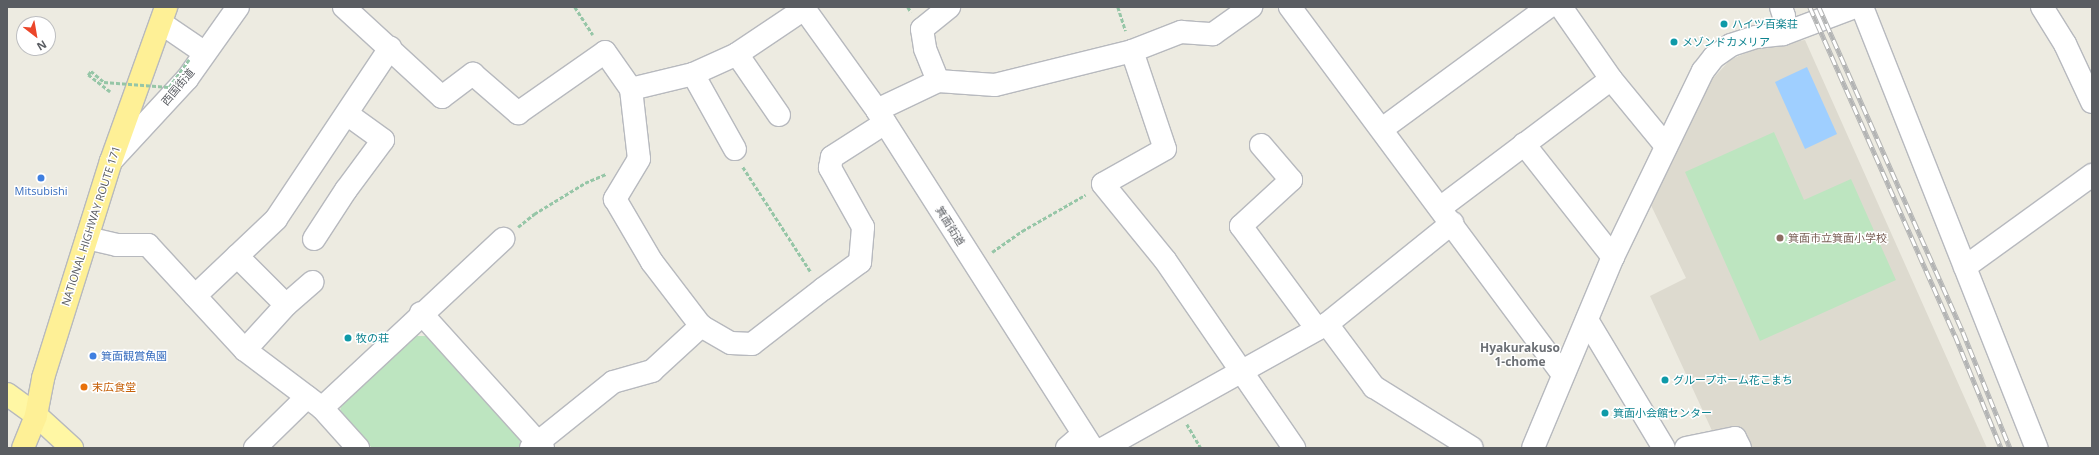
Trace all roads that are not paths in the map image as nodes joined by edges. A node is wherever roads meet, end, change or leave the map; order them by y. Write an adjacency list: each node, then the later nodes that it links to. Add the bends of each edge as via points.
1 (238, 7): 18 (street, 西国街道)
2 (344, 7): 15 (street)
3 (948, 7): 21 (street, via 922,29 925,48)
4 (1251, 7): 16 (street, via 1213,34 1181,32)
5 (1290, 7): 27 (street)
6 (1548, 7): 27 (street)
7 (1561, 7): 20 (street)
8 (1780, 7): 14 (street, via 1784,16)
9 (1855, 7): 14 (street)
10 (1862, 7): 40 (street)
11 (2042, 7): 23 (street, via 2065,44)
12 (804, 8): 17 (street); 26 (street, 箕面街道)
13 (164, 15): 18 (street); 32 (highway, NATIONAL HIGHWAY ROUTE 171)
14 (1783, 34): 30 (street, via 1756,37 1731,44 1714,56 1703,71)
15 (390, 48): 22 (street, via 442,96 473,74 518,113 604,52); 24 (street)
16 (1132, 51): 21 (street, via 995,85); 49 (street, via 1165,149 1103,184 1165,260)
17 (737, 54): 19 (street); 25 (street)
18 (197, 56): 32 (street, 西国街道, via 182,84)
19 (692, 74): 22 (street); 31 (street)
20 (1611, 78): 28 (street); 30 (street)
21 (938, 81): 26 (street)
22 (631, 89): 46 (street, via 639,159 615,199 652,262)
23 (2092, 102)
24 (347, 114): 36 (street, via 383,140); 38 (street, via 276,219)
25 (779, 115)
26 (881, 116): 46 (street, via 832,156 830,168 863,227 860,262 752,344 730,343); 54 (street, 箕面街道)
27 (1382, 128): 34 (street)
28 (1524, 144): 34 (street); 39 (street)
29 (1261, 145): 47 (street, via 1291,180 1241,226)
30 (1666, 146): 39 (street)
31 (735, 149)
32 (111, 161): 35 (highway, NATIONAL HIGHWAY ROUTE 171)
33 (2092, 176): 40 (street)
34 (1446, 216): 47 (street); 50 (street)
35 (87, 238): 42 (street, via 117,246 148,245); 53 (highway, NATIONAL HIGHWAY ROUTE 171, via 43,378)
36 (314, 239)
37 (503, 239): 44 (street)
38 (238, 256): 42 (street); 43 (street)
39 (1613, 257): 45 (street)
40 (1965, 267): 68 (street)
41 (312, 282): 43 (street)
42 (195, 296): 48 (street)
43 (286, 305): 48 (street)
44 (422, 313): 52 (street); 55 (street)
45 (1587, 320): 50 (street); 65 (street)
46 (701, 326): 55 (street, via 652,371 613,382)
47 (1322, 327): 49 (street); 63 (street, via 1374,387)
48 (245, 350): 52 (street)
49 (1242, 371): 61 (street); 62 (street)
50 (1563, 375): 64 (street)
51 (7, 394): 53 (main road)
52 (315, 403): 58 (street); 59 (street)
53 (36, 415): 56 (highway, NATIONAL HIGHWAY ROUTE 171); 57 (main road)
54 (1088, 441): 60 (street)
55 (538, 446)
56 (23, 448)
57 (72, 448)
58 (255, 448)
59 (358, 448)
60 (1067, 448)
61 (1104, 448)
62 (1294, 448)
63 (1472, 448)
64 (1533, 448)
65 (1664, 448)
66 (1686, 448): 67 (street, via 1735,438)
67 (1740, 448)
68 (2038, 448)

